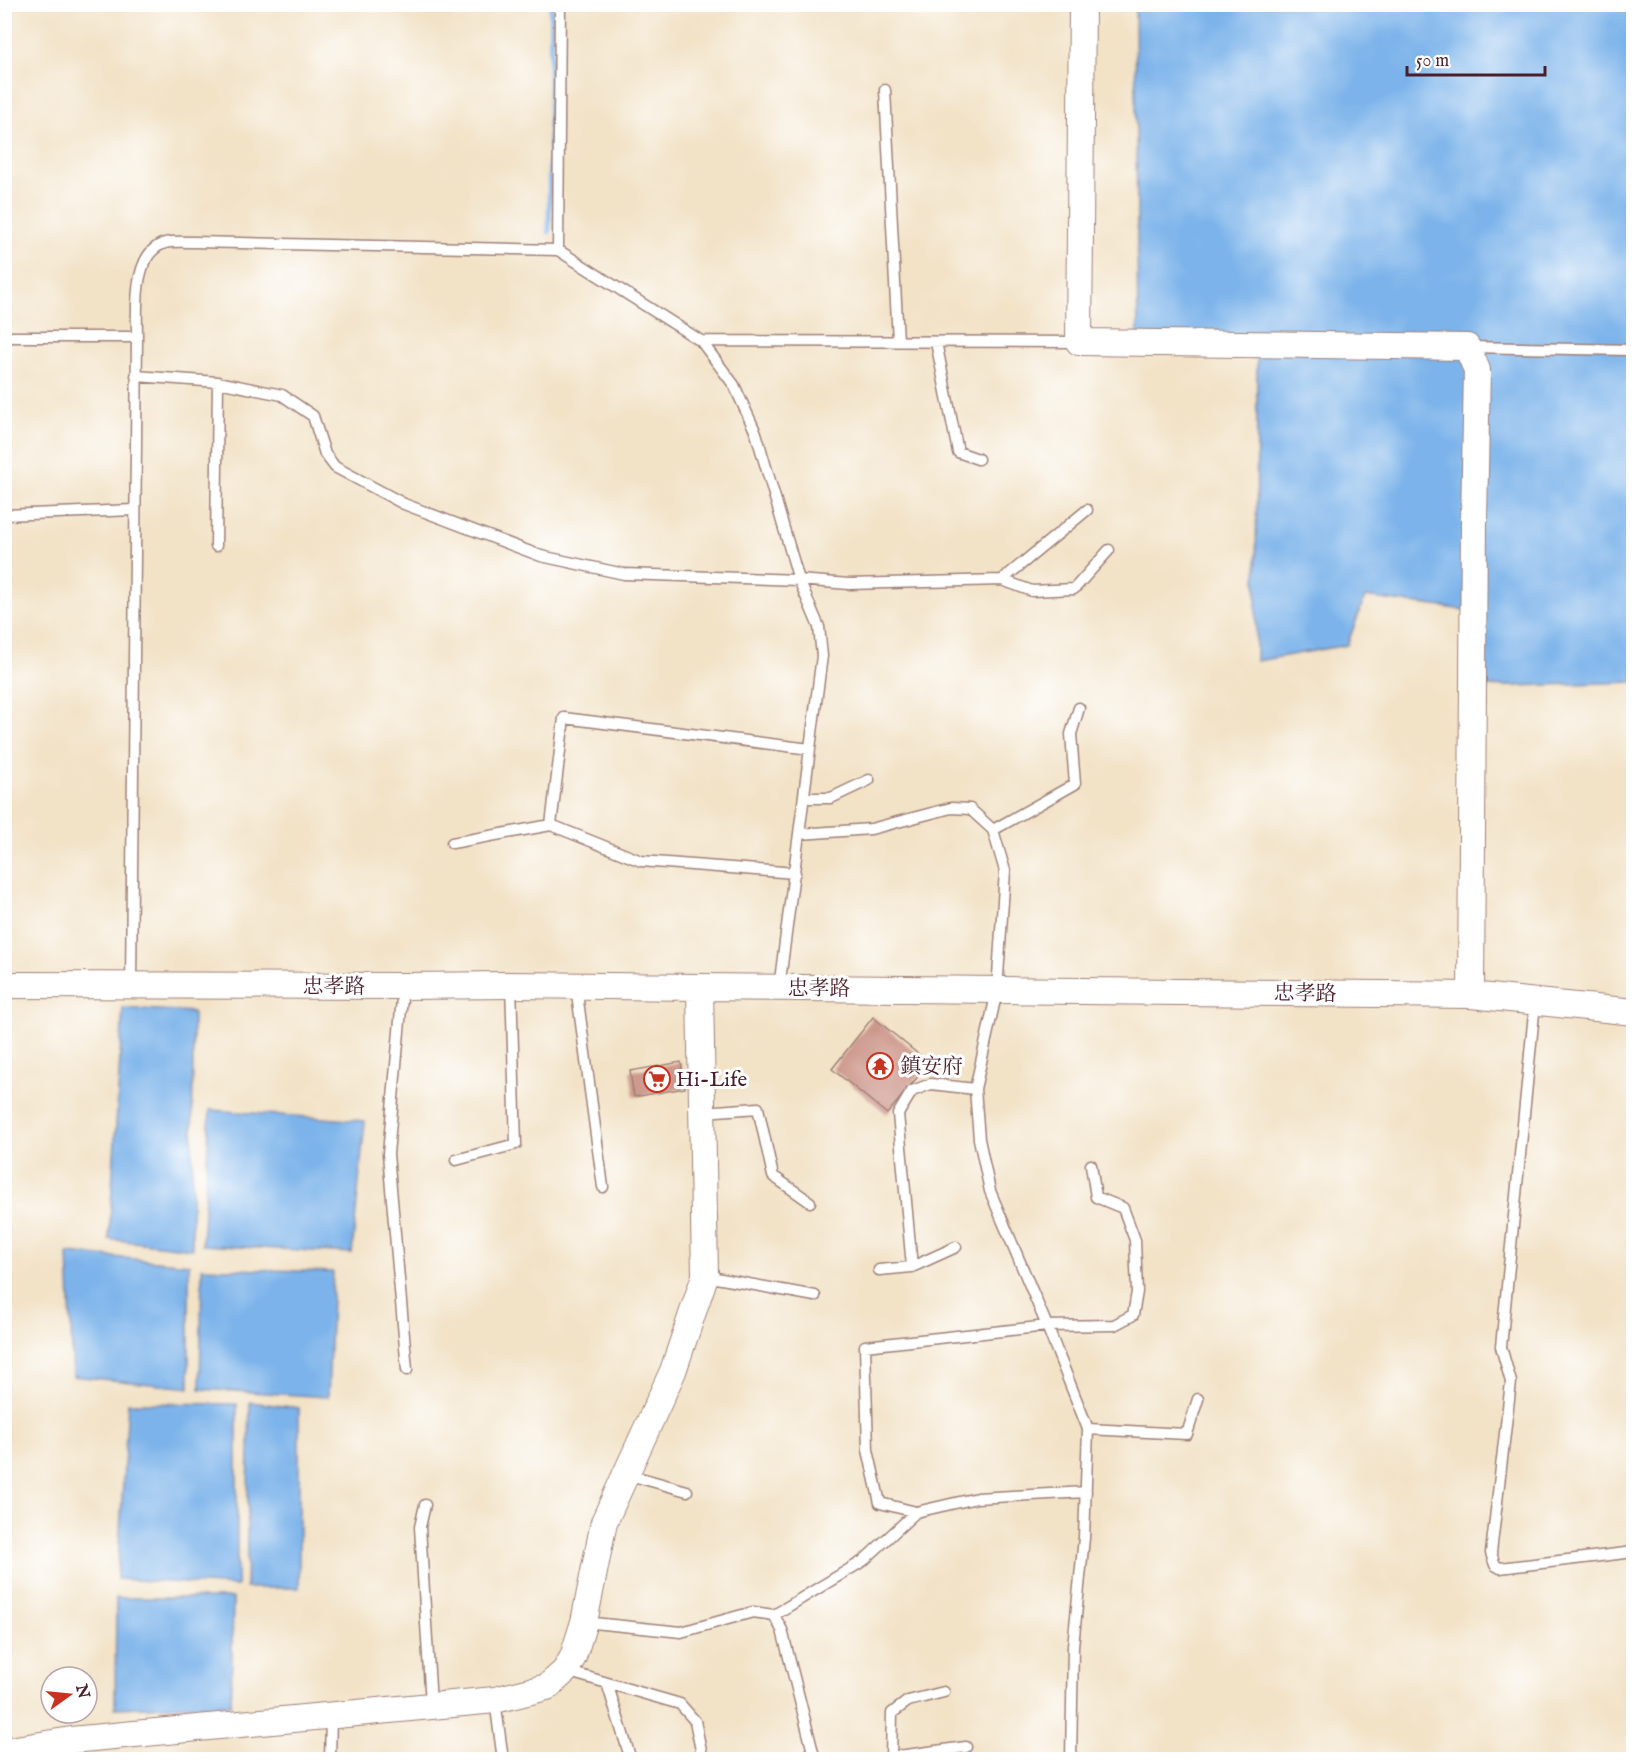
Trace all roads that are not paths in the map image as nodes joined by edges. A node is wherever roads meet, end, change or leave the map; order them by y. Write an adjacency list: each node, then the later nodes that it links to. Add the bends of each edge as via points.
1 (560, 4): 4 (lane)
2 (1082, 4): 10 (street)
3 (885, 90): 8 (lane)
4 (558, 250): 6 (lane, via 164,243 147,256 138,281); 7 (lane)
5 (4, 337): 6 (lane)
6 (137, 337): 13 (lane)
7 (701, 341): 8 (lane); 21 (lane, via 734,385 756,433)
8 (898, 341): 9 (lane)
9 (936, 342): 10 (lane); 15 (lane, via 958,452)
10 (1079, 342): 11 (street)
11 (1467, 348): 12 (lane); 40 (street, via 1477,370)
12 (1634, 350)
13 (136, 376): 14 (lane); 16 (lane)
14 (218, 382): 19 (lane); 21 (lane, via 282,395 313,416 325,454 347,474 404,504 541,556 624,574)
15 (978, 459)
16 (135, 510): 18 (lane); 36 (lane)
17 (1087, 510): 22 (lane)
18 (4, 515)
19 (216, 546)
20 (1109, 550): 22 (lane, via 1074,589 1032,591)
21 (799, 580): 22 (lane, via 849,584); 24 (lane, via 819,627 822,656)
22 (1002, 580)
23 (1078, 708): 28 (lane, via 1071,734 1075,784)
24 (810, 749): 26 (lane); 27 (lane, via 564,718)
25 (869, 780): 26 (lane, via 831,798)
26 (804, 798): 29 (lane)
27 (551, 825): 30 (lane); 31 (lane, via 641,861)
28 (993, 830): 29 (lane, via 970,809 951,808 871,829); 39 (lane, via 1005,871)
29 (800, 834): 31 (lane)
30 (452, 843)
31 (795, 873): 38 (lane)
32 (511, 985): 34 (street, 忠孝路); 35 (street, 忠孝路); 45 (lane, via 516,1144)
33 (4, 986): 36 (street, 忠孝路)
34 (403, 986): 36 (street, 忠孝路); 55 (lane, via 388,1154)
35 (576, 986): 37 (street, 忠孝路); 47 (lane)
36 (131, 987)
37 (700, 987): 38 (street, 忠孝路); 44 (street)
38 (779, 988): 39 (street, 忠孝路)
39 (997, 991): 40 (street, 忠孝路); 43 (lane)
40 (1471, 995): 41 (street, 忠孝路)
41 (1535, 1001): 42 (street, 忠孝路); 63 (lane, via 1501,1347 1511,1382 1491,1553 1500,1568)
42 (1634, 1012)
43 (975, 1089): 50 (lane, via 931,1084 912,1090 898,1114); 54 (lane, via 979,1139 990,1191)
44 (703, 1112): 48 (lane, via 758,1108 773,1176); 52 (street)
45 (456, 1160)
46 (1091, 1165): 54 (lane, via 1096,1197 1123,1208 1135,1240 1137,1292 1133,1315 1114,1324)
47 (603, 1187)
48 (810, 1202)
49 (956, 1247): 50 (lane)
50 (912, 1267): 51 (lane)
51 (879, 1270)
52 (705, 1276): 53 (lane); 58 (street, via 673,1371)
53 (815, 1296)
54 (1047, 1326): 57 (lane); 62 (lane, via 865,1346 868,1450 880,1503)
55 (407, 1370)
56 (1198, 1399): 57 (lane, via 1187,1434)
57 (1088, 1429): 60 (lane)
58 (626, 1474): 59 (lane); 65 (street, via 604,1522)
59 (687, 1491)
60 (1086, 1492): 62 (lane, via 977,1498); 80 (lane, via 1073,1646)
61 (425, 1505): 70 (lane, via 420,1527)
62 (916, 1512): 64 (lane, via 863,1561)
63 (1634, 1552)
64 (774, 1615): 65 (lane, via 753,1612 681,1632); 79 (lane, via 782,1630)
65 (584, 1622): 66 (street)
66 (565, 1671): 67 (lane); 69 (street, via 547,1687)
67 (607, 1683): 77 (lane); 78 (lane, via 680,1704 695,1721)
68 (944, 1692): 74 (lane, via 908,1701 892,1713)
69 (495, 1700): 70 (street); 76 (lane)
70 (431, 1704): 71 (street)
71 (331, 1716): 73 (street, via 71,1740); 75 (lane)
72 (966, 1747): 74 (lane)
73 (4, 1751)
74 (891, 1758)
75 (330, 1760)
76 (503, 1760)
77 (631, 1760)
78 (703, 1760)
79 (815, 1760)
80 (1071, 1760)

